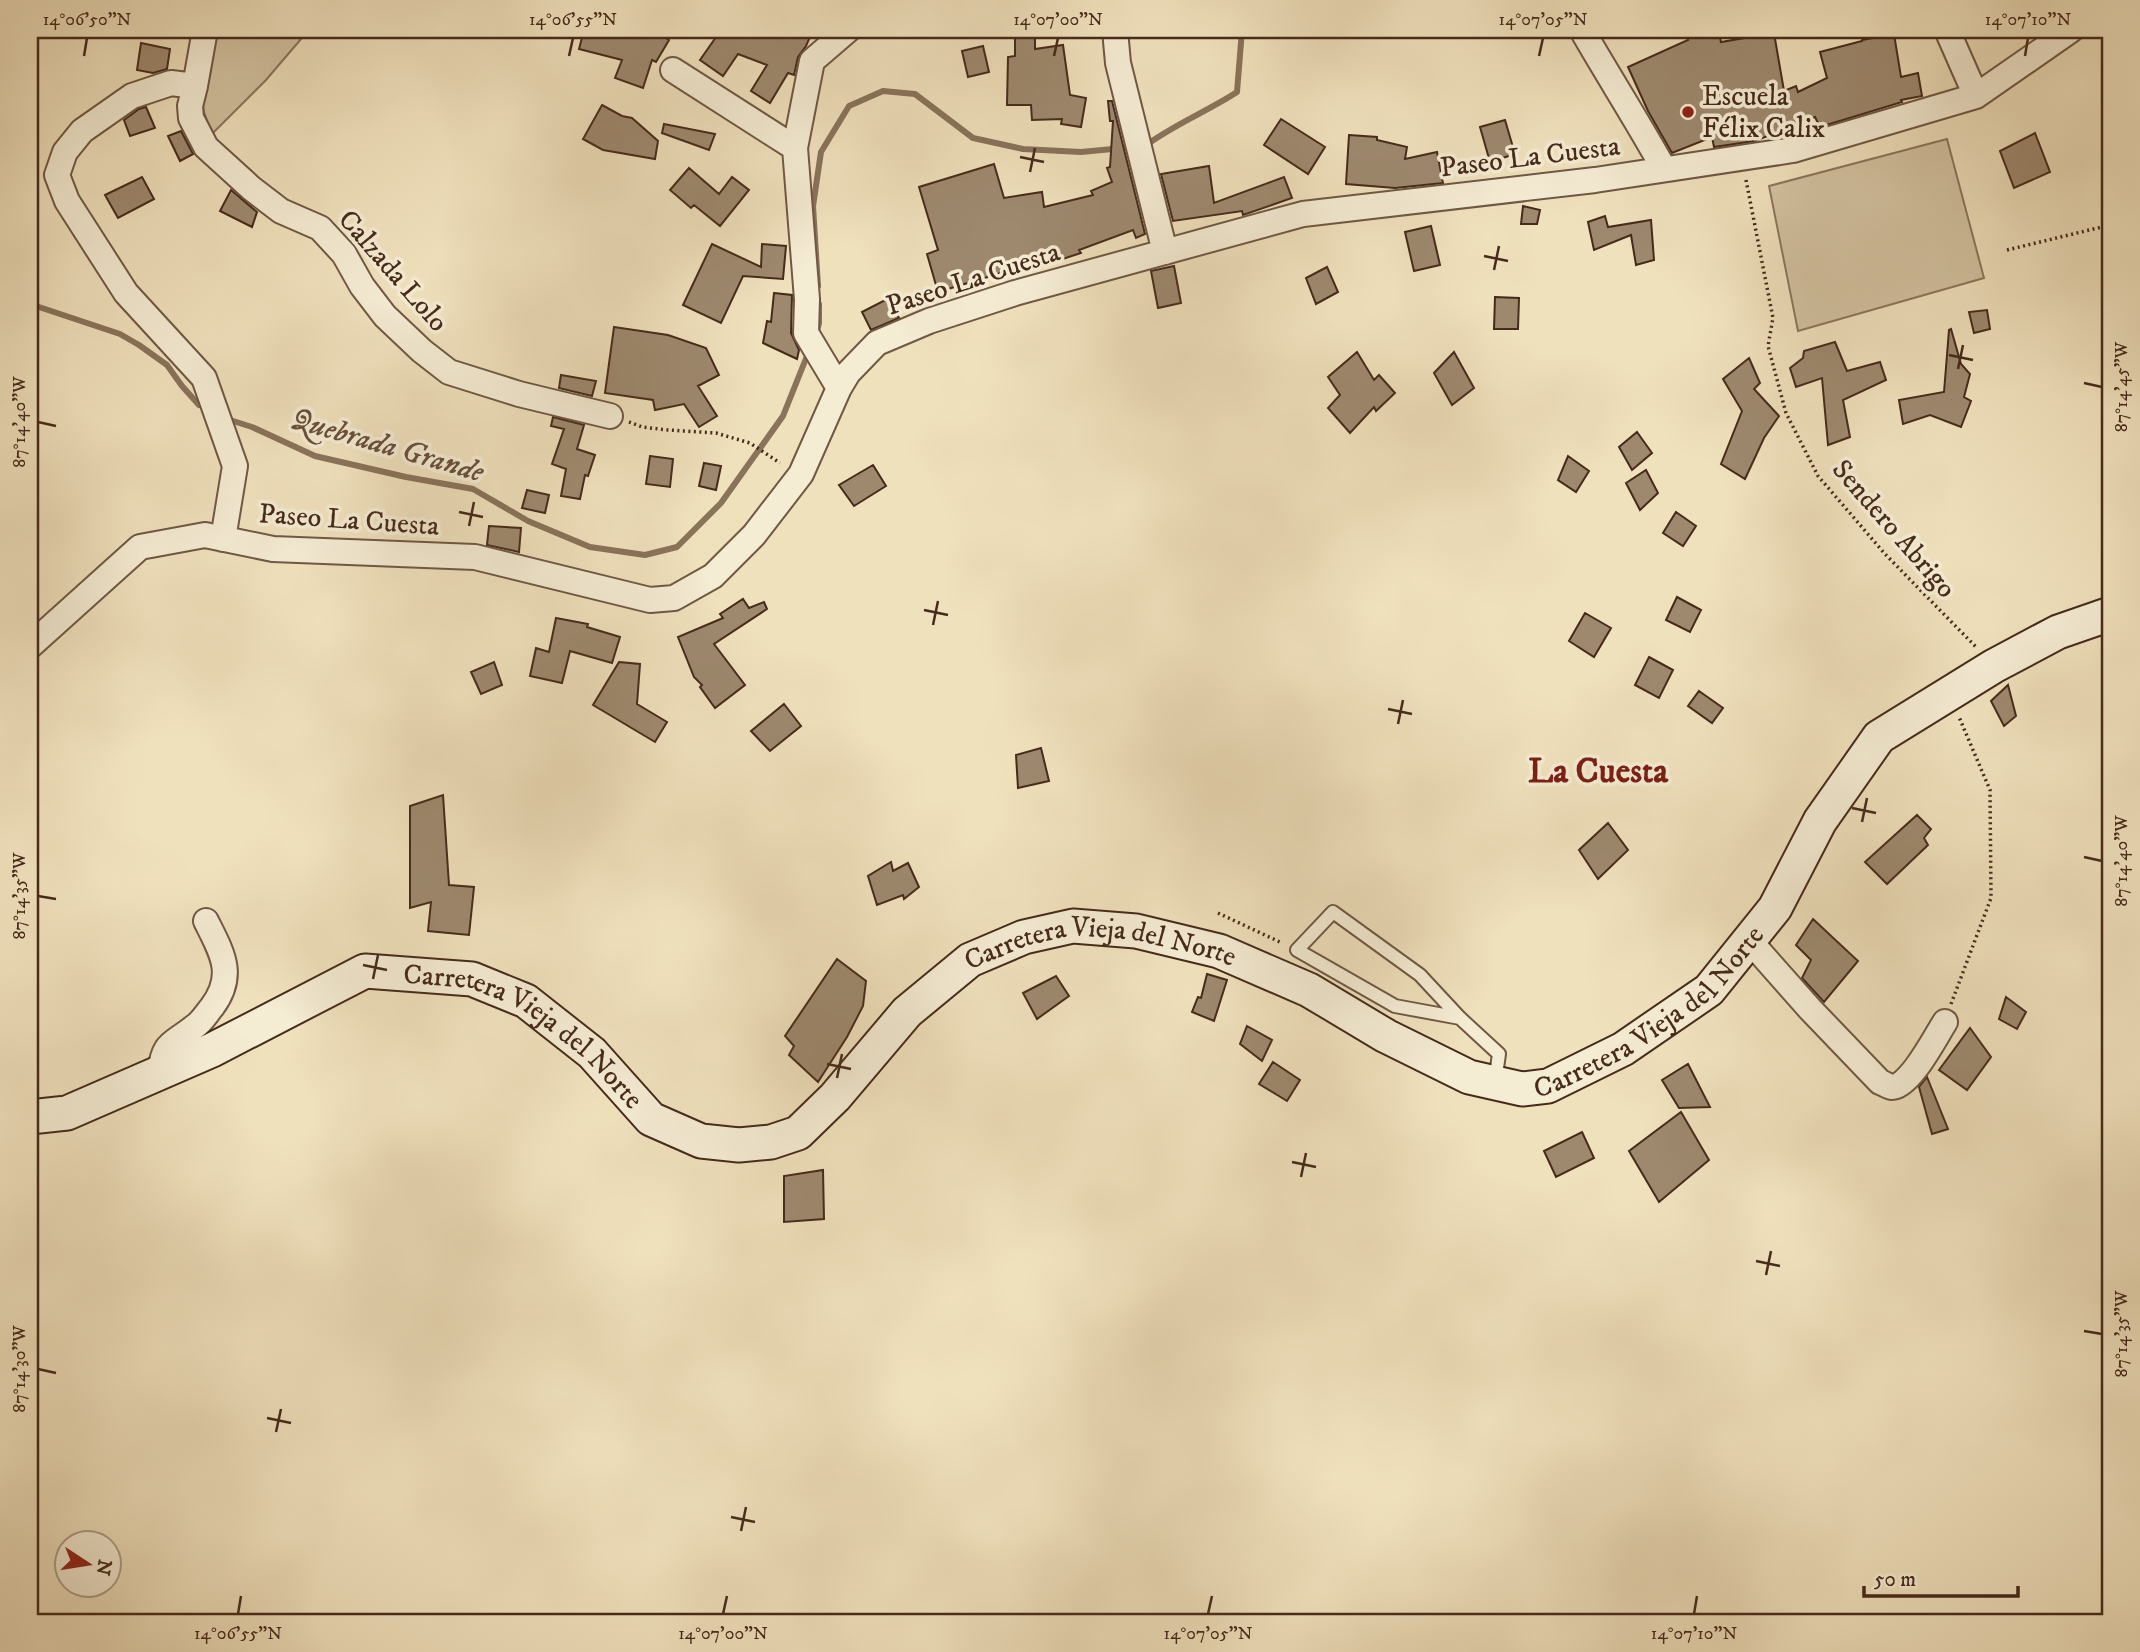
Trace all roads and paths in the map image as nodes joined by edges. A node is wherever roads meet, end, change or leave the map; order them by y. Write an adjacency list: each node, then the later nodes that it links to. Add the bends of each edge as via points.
1 (205, 30): 8 (street, Calzada Lolo)
2 (848, 30): 10 (street, via 812,61)
3 (1115, 30): 15 (street, via 1118,63)
4 (1582, 30): 12 (street)
5 (1947, 30): 9 (street)
6 (2071, 30): 9 (street, Paseo La Cuesta)
7 (673, 70): 10 (street)
8 (195, 86): 17 (street, Calzada Lolo, via 191,118 206,147 281,211 320,228 344,254 385,316 422,351 449,372); 19 (street, via 171,83 132,96 82,131 65,152 57,175 67,201 126,293 204,378 235,466)
9 (1976, 96): 11 (street, Paseo La Cuesta, via 1793,150)
10 (795, 148): 16 (street, via 806,333)
11 (1742, 157): 12 (street, Paseo La Cuesta); 22 (path, Sendero Abrigo, via 1773,318 1768,346 1786,413 1818,476 1885,554)
12 (1664, 169): 15 (street, Paseo La Cuesta, via 1303,214)
13 (2110, 225): 14 (path)
14 (2007, 250)
15 (1165, 252): 16 (street, Paseo La Cuesta, via 929,321 877,343)
16 (839, 388): 19 (street, Paseo La Cuesta, via 801,474 754,535 713,576 674,598 650,600 475,557 273,549)
17 (610, 416): 18 (path, via 642,426 716,433 750,443)
18 (775, 461)
19 (223, 539): 21 (street, Paseo La Cuesta, via 205,535 140,547)
20 (2110, 614): 22 (street, Carretera Vieja del Norte, via 2058,632)
21 (30, 646)
22 (1994, 666): 23 (street, Carretera Vieja del Norte)
23 (1949, 694): 26 (street, Carretera Vieja del Norte, via 1879,737 1820,821 1775,908); 29 (path, via 1990,790 1990,898)
24 (1218, 913): 27 (path)
25 (206, 921): 30 (street, via 227,969 221,995 200,1023 163,1053)
26 (1749, 940): 29 (street, via 1880,1082 1890,1087 1916,1069); 31 (street, Carretera Vieja del Norte, via 1709,990 1623,1049 1548,1086 1522,1089)
27 (1297, 950): 28 (lane, via 1395,1006); 28 (lane, via 1333,912 1420,975)
28 (1460, 1018): 31 (lane, via 1499,1054)
29 (1945, 1022)
30 (160, 1072): 31 (street, Carretera Vieja del Norte, via 365,971 472,979 526,1001 592,1053 651,1119 701,1141 771,1142 798,1133 907,1012 970,960 1024,937 1073,926 1136,931 1219,951 1309,990 1386,1036 1469,1077); 32 (street, Carretera Vieja del Norte, via 67,1113)
31 (1495, 1083)
32 (30, 1117)

